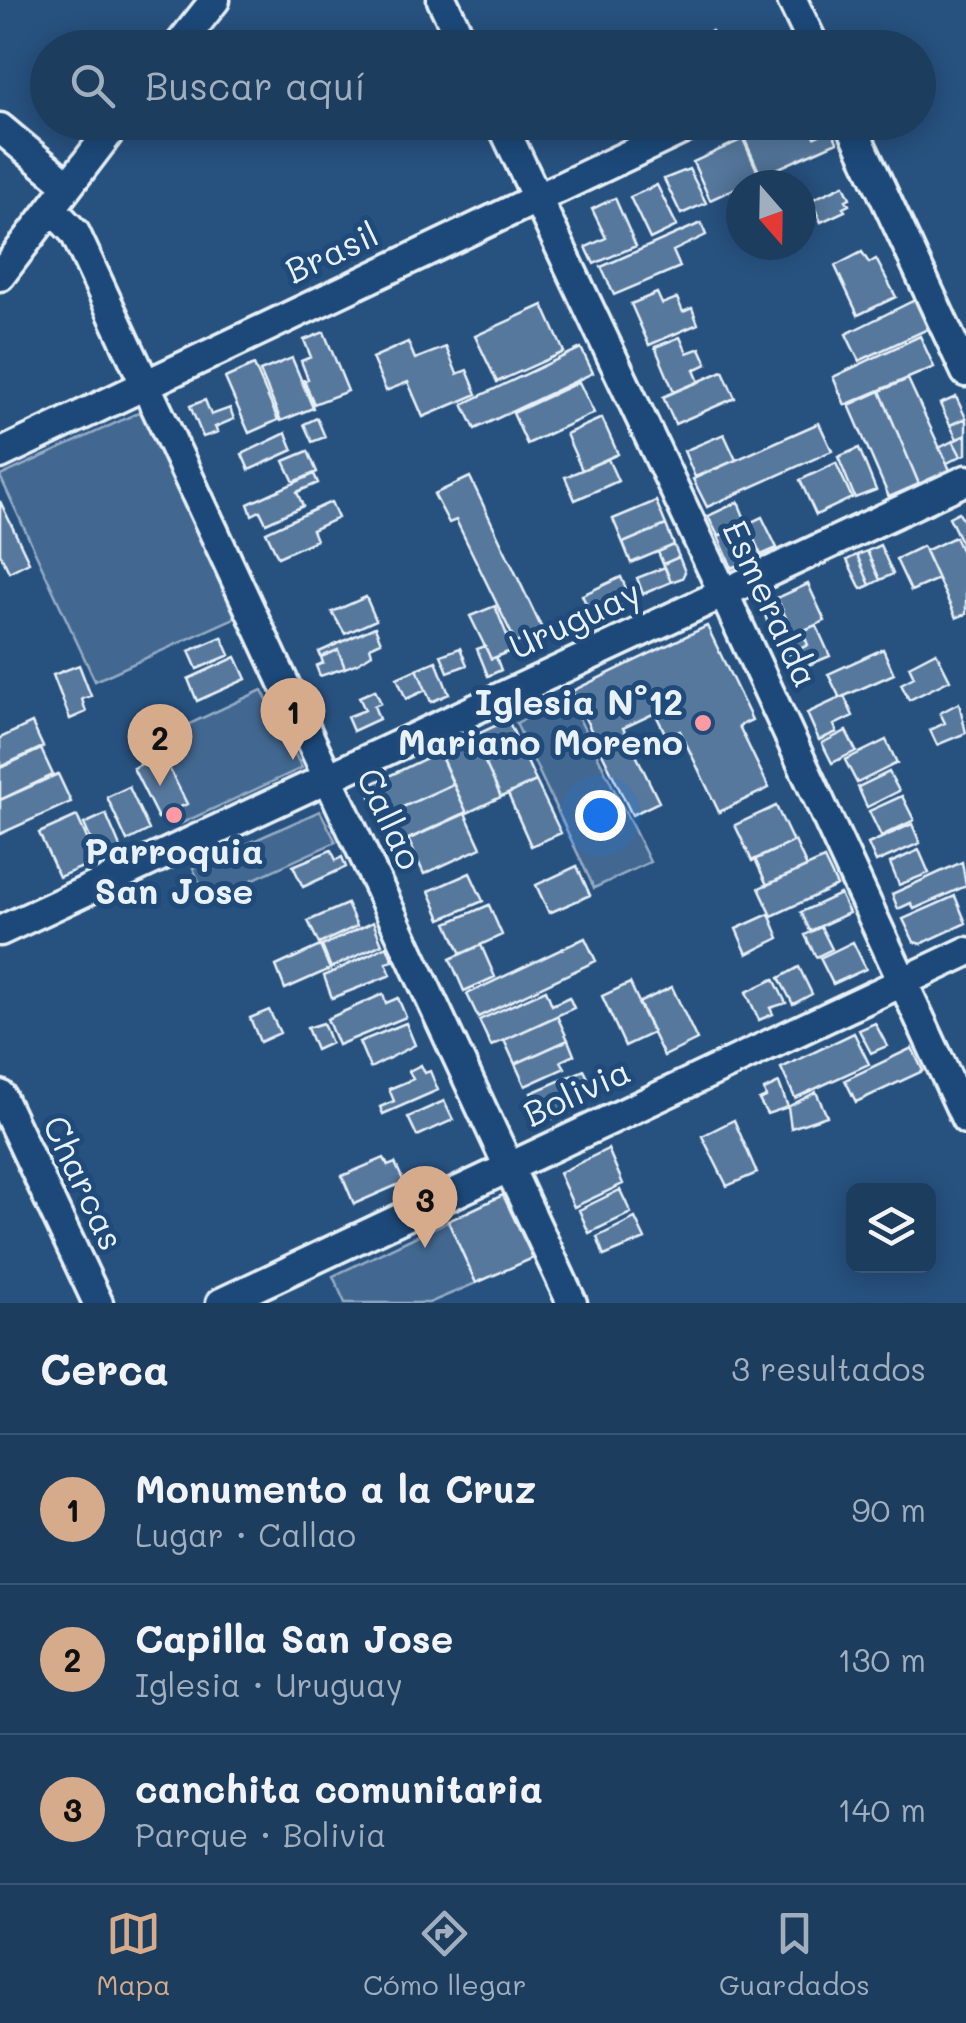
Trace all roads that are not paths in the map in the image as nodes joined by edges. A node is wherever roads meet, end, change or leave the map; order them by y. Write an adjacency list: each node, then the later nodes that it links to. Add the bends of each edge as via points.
1 (215, 0): 4 (street)
2 (442, 0): 5 (street)
3 (792, 0): 6 (street)
4 (191, 30)
5 (456, 30)
6 (806, 30)
7 (0, 128): 12 (street)
8 (104, 140): 12 (street)
9 (510, 140): 13 (street, Esmeralda)
10 (660, 140): 13 (street, Brasil)
11 (858, 140): 16 (street)
12 (68, 185): 14 (street)
13 (537, 198): 17 (street, Brasil); 20 (street, Esmeralda)
14 (52, 209): 15 (street); 17 (street, Callao, via 76,233)
15 (0, 276)
16 (966, 372)
17 (146, 383): 18 (street, Brasil); 21 (street, Callao)
18 (0, 454)
19 (966, 480): 20 (street, Uruguay)
20 (724, 592): 21 (street, Uruguay); 24 (street, Esmeralda)
21 (328, 777): 22 (street, Uruguay); 27 (street, Callao)
22 (0, 931)
23 (966, 952): 24 (street, Bolivia)
24 (904, 982): 26 (street, Esmeralda); 27 (street, Bolivia)
25 (0, 1095): 28 (street, Charcas)
26 (966, 1119)
27 (508, 1167): 29 (street, Bolivia); 30 (street, Callao)
28 (98, 1303)
29 (221, 1303)
30 (572, 1303)

